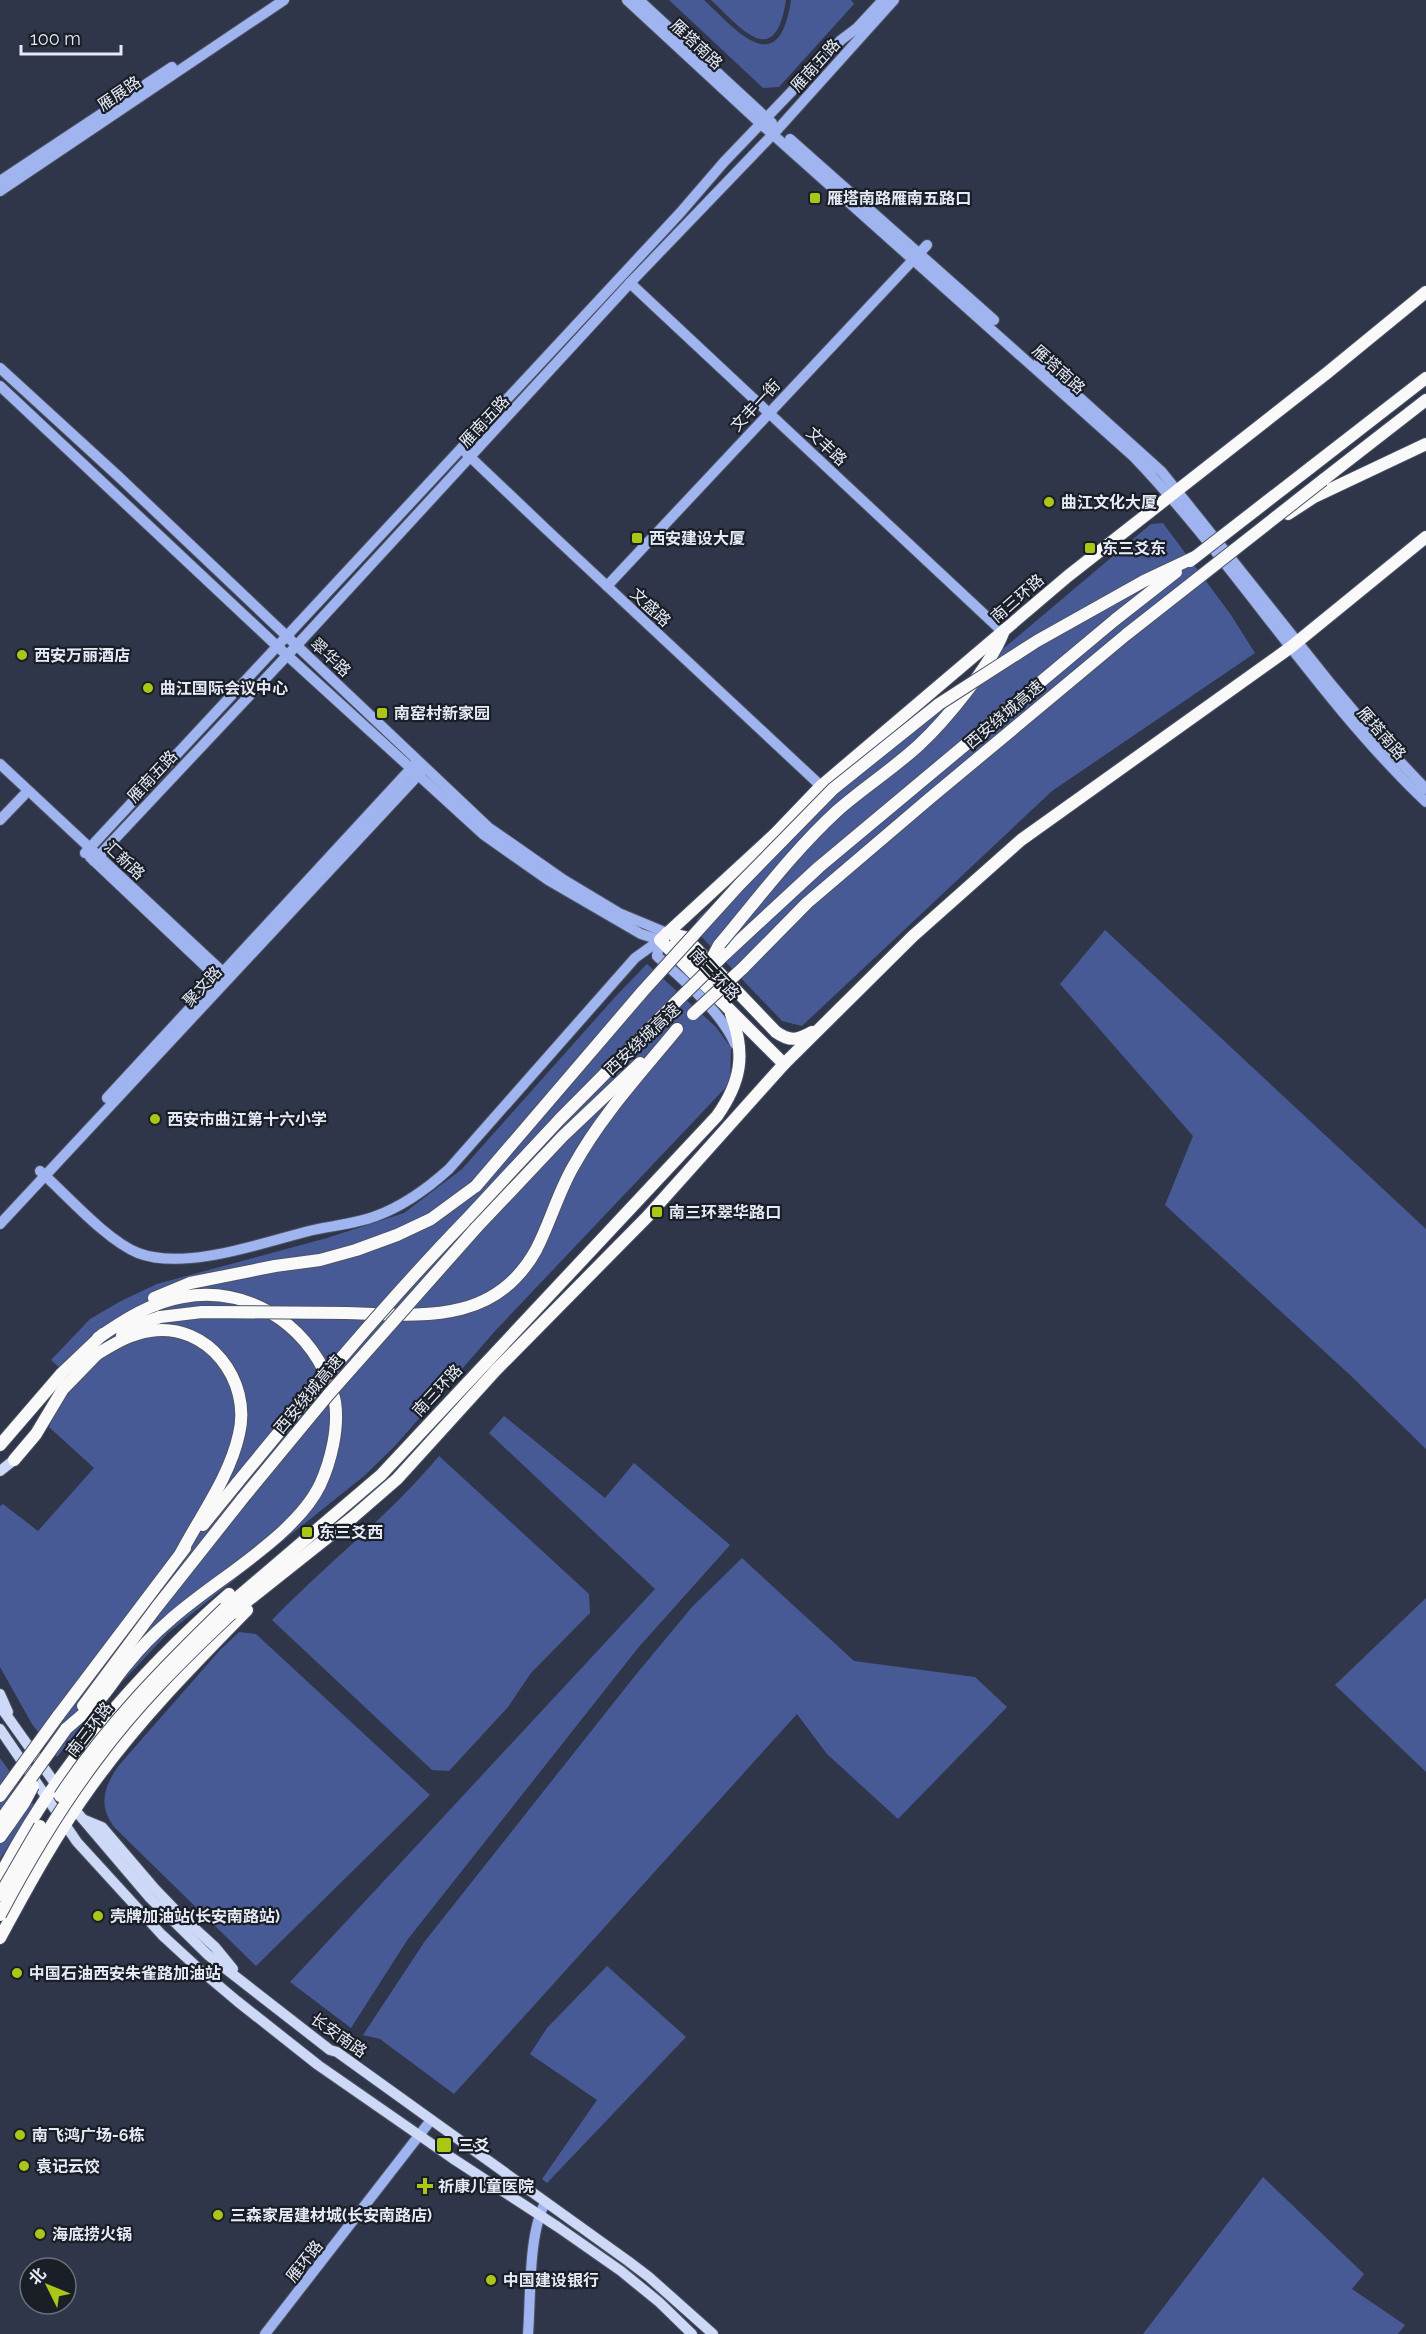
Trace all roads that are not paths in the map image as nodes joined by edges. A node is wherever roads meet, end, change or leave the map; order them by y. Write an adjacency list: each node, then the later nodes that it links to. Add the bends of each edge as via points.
1 (272, 0): 9 (main road, 雁展路)
2 (284, 0): 10 (main road, 雁展路)
3 (627, 0): 7 (main road, 雁塔南路)
4 (639, 0): 7 (main road, 雁塔南路)
5 (883, 0): 7 (main road, 雁南五路)
6 (894, 0): 8 (main road, 雁南五路)
7 (764, 121): 8 (main road, 雁塔南路); 21 (main road, 雁南五路)
8 (775, 131): 12 (main road, 雁塔南路); 13 (main road, 雁南五路)
9 (0, 181)
10 (0, 191)
11 (927, 245): 12 (main road, 文丰一街)
12 (916, 256): 19 (main road, 文丰一街); 23 (main road, 雁塔南路, via 1147,457 1162,472)
13 (630, 283): 19 (main road, 文丰路); 22 (main road, 雁南五路)
14 (1426, 291): 23 (highway, 南三环路)
15 (0, 368): 29 (main road, 翠华路)
16 (1426, 378): 26 (highway, 西安绕城高速, bridge)
17 (0, 386): 32 (main road, 翠华路)
18 (1426, 400): 25 (highway, 西安绕城高速, bridge)
19 (769, 413): 27 (main road, 文丰一街); 28 (main road, 文丰路)
20 (1426, 444): 25 (highway, via 1314,497)
21 (462, 448): 22 (main road, 文盛路); 29 (main road, 雁南五路)
22 (471, 457): 27 (main road, 文盛路); 30 (main road, 雁南五路)
23 (1172, 493): 28 (highway, 南三环路); 31 (main road, 雁塔南路)
24 (1426, 537): 31 (highway, 南三环路)
25 (1249, 538): 48 (highway, 西安绕城高速, bridge, via 928,799 807,903)
26 (1195, 557): 44 (highway, 西安绕城高速, bridge, via 819,867); 54 (highway, bridge, via 1037,641 939,704 833,789 643,991 476,1186 449,1206 397,1235 356,1250 190,1283 127,1314)
27 (607, 586): 37 (main road, 文盛路)
28 (1003, 632): 37 (highway, 南三环路); 44 (highway, bridge, via 996,650 965,693 920,744 838,810 782,868 719,945)
29 (287, 637): 30 (main road, 翠华路); 32 (main road, 雁南五路)
30 (297, 645): 33 (main road, 雁南五路); 35 (main road, 翠华路)
31 (1294, 645): 38 (main road, 雁塔南路); 40 (main road, 雁塔南路, via 1361,734); 47 (highway, 南三环路, via 1021,840 897,951)
32 (278, 647): 33 (main road, 翠华路); 42 (main road, 雁南五路)
33 (287, 655): 35 (main road, 翠华路); 42 (main road, 雁南五路)
34 (0, 764): 42 (main road, 汇新路)
35 (418, 768): 43 (main road, 翠华路, via 530,858); 45 (main road, 聚文路)
36 (0, 772): 39 (main road, 汇新路)
37 (821, 786): 43 (highway, 南三环路, via 775,834)
38 (1426, 789)
39 (24, 795): 41 (main road); 42 (main road, 汇新路)
40 (1426, 802)
41 (0, 820)
42 (92, 854): 45 (main road, 汇新路)
43 (663, 936): 46 (highway, 南三环路); 47 (highway, via 685,937 787,1040 799,1040); 49 (main road, via 657,956 729,1029); 50 (highway); 51 (main road, via 635,958 449,1170 431,1186 374,1216 200,1258 159,1259 123,1245)
44 (703, 976): 60 (highway, 西安绕城高速, bridge, via 597,1081 426,1262 316,1386)
45 (224, 978): 51 (main road, 聚文路)
46 (729, 1010): 49 (highway, 南三环路, via 739,1038); 50 (highway)
47 (822, 1027): 50 (highway, 南三环路)
48 (677, 1029): 55 (highway, bridge, via 600,1121 567,1176 523,1270 484,1301 464,1309 426,1315 202,1312 160,1317 134,1326); 66 (highway, 西安绕城高速, bridge, via 555,1144 327,1395 156,1608)
49 (740, 1055): 59 (highway, 南三环路, via 731,1095 717,1116 381,1475)
50 (788, 1060): 61 (highway, 南三环路, via 647,1217 496,1370 397,1479)
51 (43, 1173): 52 (main road, 聚文路); 53 (main road, 聚文路)
52 (0, 1215)
53 (0, 1224)
54 (98, 1338): 56 (highway); 66 (highway, bridge, via 158,1303 184,1296 222,1296 245,1301 290,1325 307,1342 335,1401 335,1426 330,1459 319,1487 298,1516 270,1543 169,1621 100,1698)
55 (93, 1357): 57 (highway, via 63,1389 36,1434); 60 (highway, via 126,1337 151,1331 188,1335 223,1359 240,1395 239,1434 226,1471)
56 (0, 1445)
57 (14, 1460): 58 (main road)
58 (0, 1471)
59 (293, 1550): 62 (highway, 南三环路); 69 (highway, via 263,1565 207,1613 150,1670)
60 (181, 1553): 70 (highway, 西安绕城高速, bridge)
61 (281, 1575): 62 (highway, 南三环路); 72 (highway, via 158,1702 121,1746)
62 (228, 1611): 77 (highway, 南三环路, bridge, via 165,1667 93,1749 31,1840); 78 (highway, 南三环路, bridge, via 98,1757 37,1846)
63 (0, 1694): 65 (main road)
64 (0, 1706): 65 (main road, 长安南路)
65 (15, 1728): 69 (main road, 长安南路)
66 (66, 1729): 68 (highway, 西安绕城高速, bridge)
67 (2, 1733): 71 (main road)
68 (48, 1755): 73 (highway, 西安绕城高速, bridge); 75 (highway, bridge, via 24,1803)
69 (55, 1783): 71 (highway); 72 (main road, 长安南路)
70 (0, 1796)
71 (45, 1797): 74 (main road); 76 (highway)
72 (79, 1815): 74 (highway); 80 (main road, 长安南路, via 150,1898 208,1954 330,2050)
73 (0, 1821)
74 (64, 1826): 79 (highway); 81 (main road, via 147,1919 199,1969 318,2065)
75 (0, 1837)
76 (0, 1876)
77 (0, 1895)
78 (0, 1914)
79 (0, 1938)
80 (434, 2122): 81 (main road, 雁环路); 82 (main road, 长安南路)
81 (423, 2137): 83 (main road); 84 (main road, 雁环路); 85 (main road, 雁环路, via 369,2213)
82 (545, 2203): 83 (main road); 88 (main road, 长安南路, via 642,2272)
83 (538, 2216): 86 (main road); 87 (main road, via 635,2282)
84 (265, 2334)
85 (272, 2334)
86 (528, 2334)
87 (692, 2334)
88 (712, 2334)

